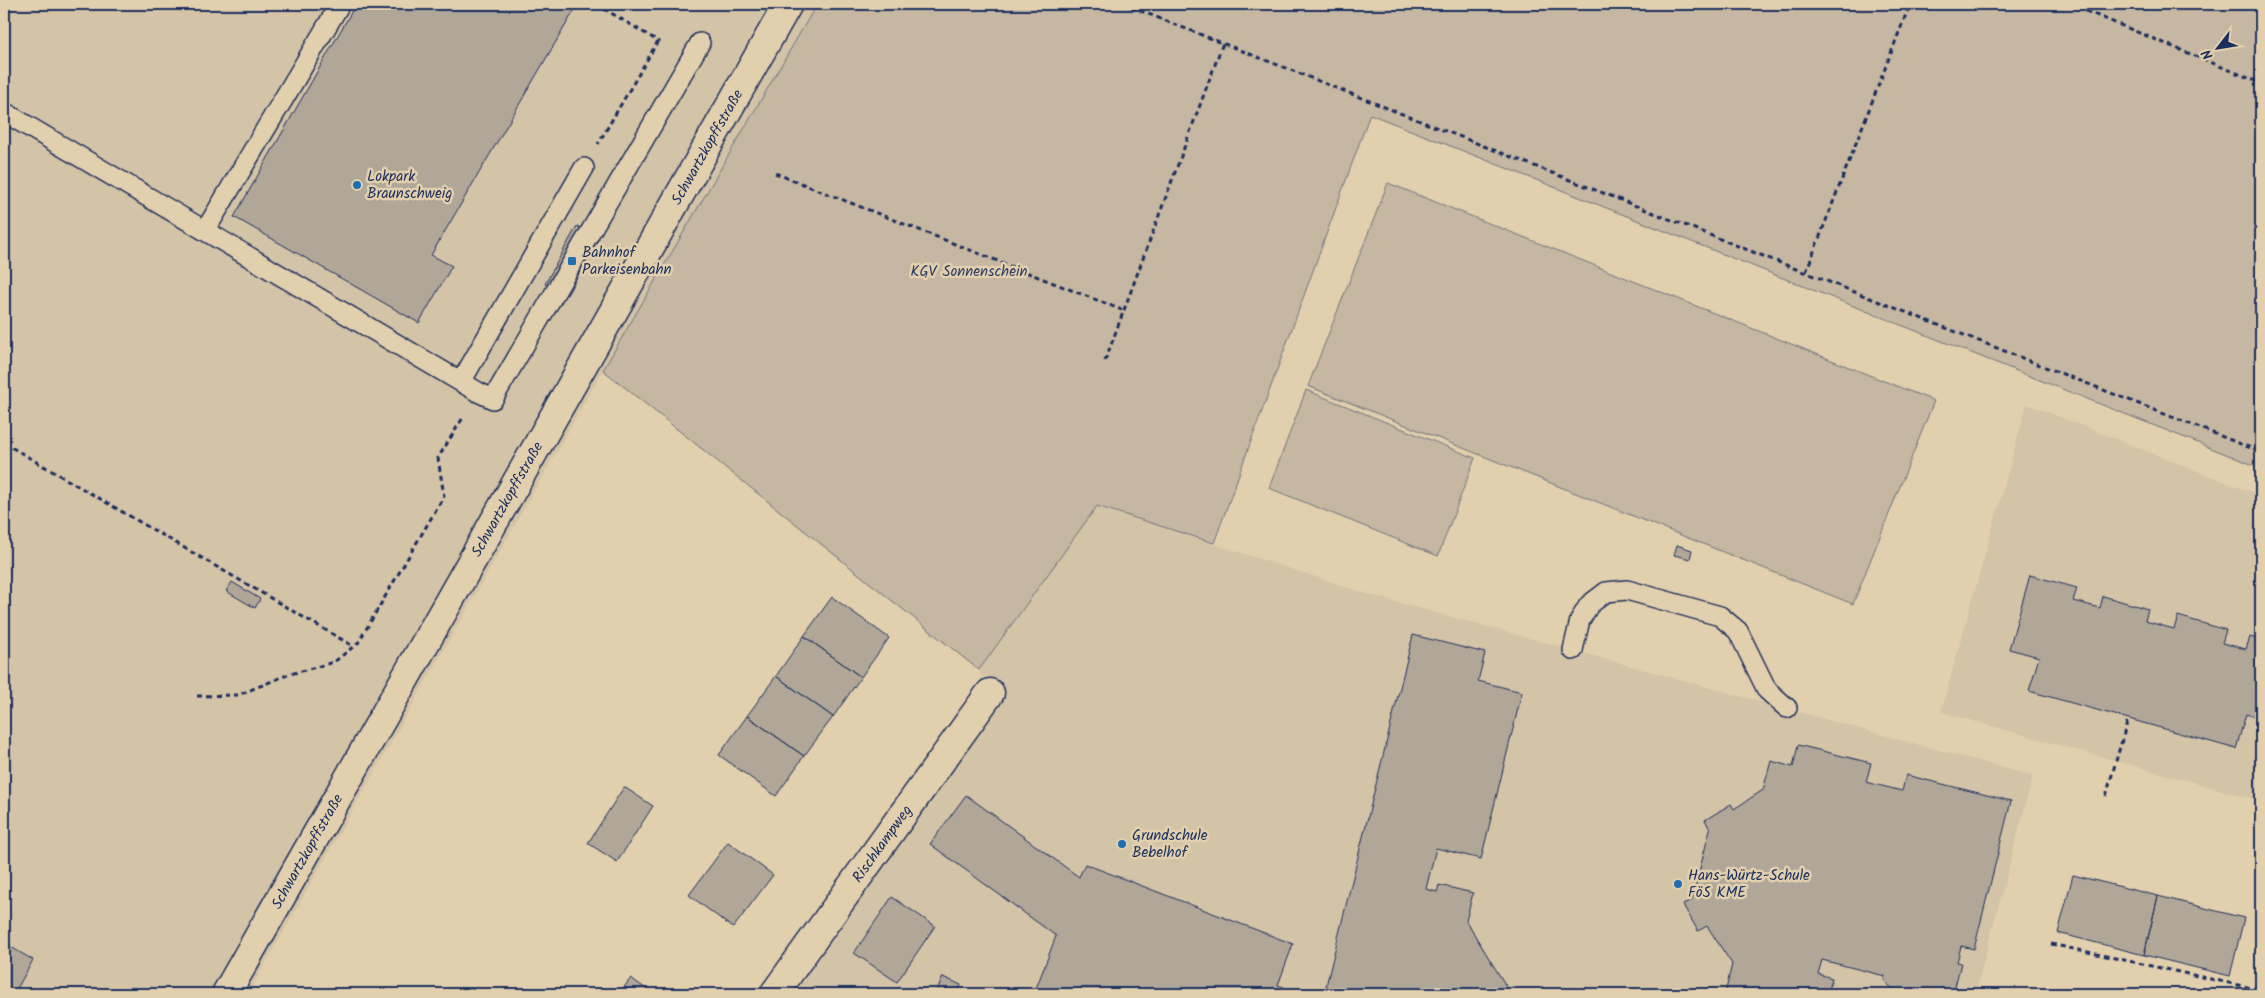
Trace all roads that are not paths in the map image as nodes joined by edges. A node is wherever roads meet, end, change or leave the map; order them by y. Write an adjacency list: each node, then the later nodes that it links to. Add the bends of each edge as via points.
1 (340, 4): 6 (lane)
2 (788, 4): 11 (street, Schwartzkopffstraße)
3 (700, 43): 7 (lane, via 493,399)
4 (4, 112): 6 (lane)
5 (584, 168): 7 (lane)
6 (205, 231): 7 (lane)
7 (461, 382)
8 (1573, 650): 10 (lane, via 1580,620 1589,605 1606,592 1627,590 1720,616 1738,631 1767,690)
9 (990, 693): 12 (street, Rischkampweg)
10 (1787, 708)
11 (226, 994)
12 (774, 994)

